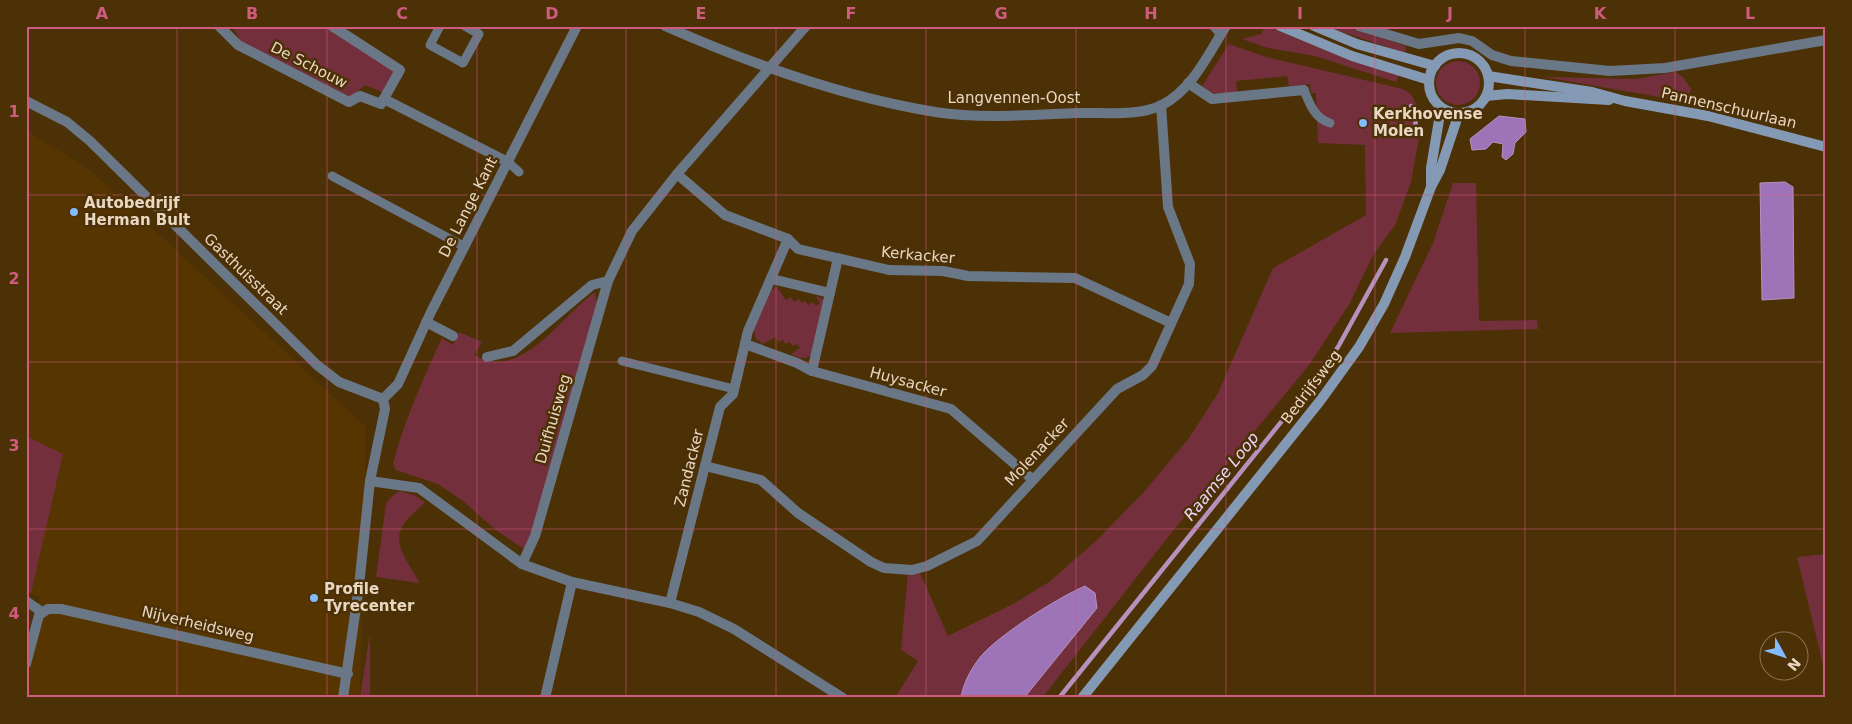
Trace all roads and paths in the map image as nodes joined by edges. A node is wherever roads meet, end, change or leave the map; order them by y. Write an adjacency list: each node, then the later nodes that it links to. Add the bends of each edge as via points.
1 (332, 26): 20 (street, via 400,70)
2 (440, 26): 3 (lane, via 430,45 463,63 479,34)
3 (465, 26)
4 (577, 26): 28 (street, De Lange Kant)
5 (665, 26): 14 (street, Langvennen-Oost, via 735,57)
6 (806, 26): 14 (street, Duifhuisweg)
7 (1280, 26): 16 (main road, via 1352,56)
8 (1314, 26): 13 (main road, via 1357,44)
9 (1359, 26): 12 (street, via 1419,44 1459,38 1478,43 1492,55 1511,61 1633,71)
10 (223, 28): 20 (street, De Schouw, via 238,45 349,102 360,96 380,104)
11 (1220, 29): 17 (street, Langvennen-Oost)
12 (1826, 40)
13 (1435, 66): 15 (main road, via 1445,57 1465,54 1482,64); 16 (main road)
14 (771, 67): 23 (street, Langvennen-Oost, via 866,98 937,112 1028,115 1135,111); 30 (street, Duifhuisweg)
15 (1488, 76): 19 (main road); 22 (main road, Pannenschuurlaan, via 1592,92)
16 (1429, 80): 24 (main road, via 1432,96)
17 (1188, 83): 18 (street, via 1212,99); 23 (street, Langvennen-Oost)
18 (1304, 90): 26 (lane, via 1312,109 1323,121)
19 (1486, 96): 22 (main road, Pannenschuurlaan, via 1506,94); 25 (main road, via 1475,108)
20 (384, 99): 28 (street, De Schouw)
21 (26, 101): 47 (street, Gasthuisstraat, via 67,122 90,141 317,365 339,382)
22 (1625, 101): 27 (main road, Pannenschuurlaan, via 1708,116)
23 (1161, 105): 40 (street, Molenacker, via 1168,208 1190,264 1189,284)
24 (1441, 108): 25 (main road); 32 (main road, Bedrijfsweg)
25 (1459, 113): 32 (main road, Bedrijfsweg)
26 (1330, 123)
27 (1826, 147)
28 (508, 162): 29 (lane); 34 (street, De Lange Kant)
29 (519, 172)
30 (677, 174): 33 (street, Kerkacker, via 725,216); 37 (street, Duifhuisweg, via 632,232)
31 (332, 176): 34 (lane)
32 (1431, 187): 61 (main road, Bedrijfsweg, via 1406,257 1359,347 1320,401)
33 (788, 239): 35 (street, Kerkacker, via 798,249); 36 (street, Zandacker)
34 (465, 247): 39 (street, De Lange Kant)
35 (838, 258): 38 (street); 40 (street, Kerkacker, via 888,270 943,271 968,276 1075,278)
36 (772, 279): 38 (street); 42 (street, Zandacker)
37 (608, 281): 43 (street, via 592,285 514,351); 51 (street, Duifhuisweg, via 535,536)
38 (830, 293): 45 (street)
39 (426, 322): 41 (street); 47 (street, De Lange Kant, via 398,384)
40 (1172, 323): 49 (street, Molenacker, via 1152,366 1143,375 1117,389)
41 (453, 336)
42 (745, 344): 45 (street); 46 (street, Zandacker)
43 (487, 357)
44 (622, 361): 46 (lane)
45 (812, 371): 49 (street, Huysacker, via 951,409)
46 (734, 389): 48 (street, Zandacker, via 720,407)
47 (383, 399): 50 (street, via 385,409)
48 (706, 466): 49 (street, Molenacker, via 761,480 798,513 871,562 884,568 905,570 927,566 977,541); 54 (street, Zandacker)
49 (1032, 479)
50 (370, 481): 51 (street, via 419,488); 57 (street)
51 (522, 564): 52 (street)
52 (572, 582): 54 (street); 59 (street)
53 (26, 601): 55 (street)
54 (670, 603): 60 (street, via 699,612 734,629)
55 (42, 612): 56 (street); 57 (street, Nijverheidsweg, via 48,608 61,609)
56 (26, 664)
57 (348, 674): 58 (street)
58 (343, 698)
59 (545, 698)
60 (843, 698)
61 (1082, 698)

